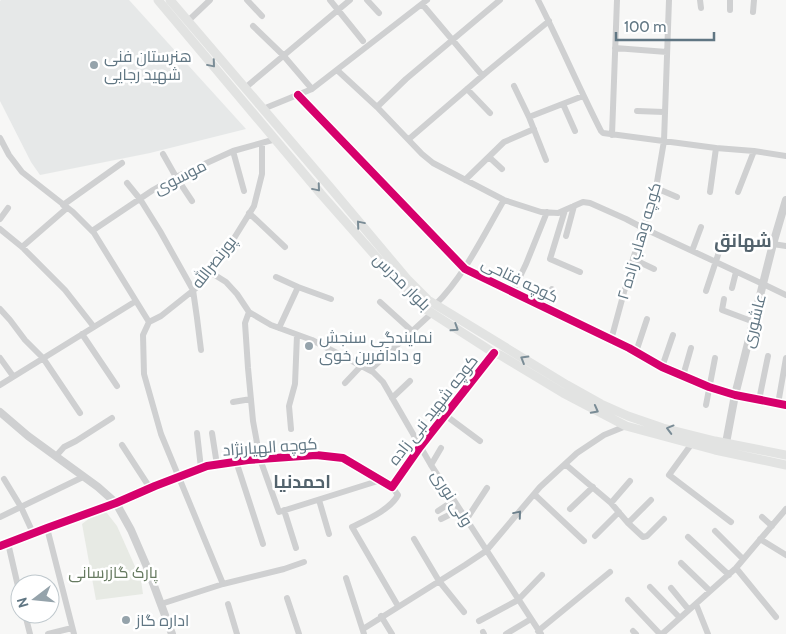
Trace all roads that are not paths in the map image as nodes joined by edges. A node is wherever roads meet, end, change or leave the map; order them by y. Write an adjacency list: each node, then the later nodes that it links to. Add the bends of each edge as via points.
1 (158, 0): 49 (main road, بلوار مدرس, one-way to 49)
2 (170, 0): 22 (main road, بلوار مدرس)
3 (210, 0): 22 (street)
4 (247, 0): 21 (street)
5 (330, 0): 17 (street)
6 (350, 0): 17 (street)
7 (367, 0): 20 (street)
8 (500, 0): 25 (street)
9 (538, 0): 23 (street)
10 (617, 0): 27 (street)
11 (669, 0): 28 (street, کوچه وهاب زاده ۲)
12 (700, 0): 16 (street)
13 (730, 0): 18 (street)
14 (754, 0): 19 (street)
15 (425, 2): 25 (street); 30 (street)
16 (701, 8)
17 (339, 10): 26 (street); 29 (street)
18 (730, 10)
19 (753, 12)
20 (378, 13)
21 (262, 16)
22 (188, 21): 33 (main road, بلوار مدرس)
23 (549, 21): 31 (street); 37 (street)
24 (253, 26): 29 (street)
25 (452, 40): 31 (street); 39 (street)
26 (363, 41)
27 (615, 48): 28 (street); 47 (street)
28 (667, 52): 42 (street, کوچه وهاب زاده ۲)
29 (283, 55): 33 (street); 34 (street)
30 (336, 70): 34 (street); 39 (street)
31 (482, 76): 35 (street)
32 (514, 86): 44 (street)
33 (245, 88): 40 (main road, بلوار مدرس)
34 (312, 89): 36 (street)
35 (467, 89): 43 (street); 50 (street)
36 (298, 96): 40 (street); 94 (street, کوچه فتاحی)
37 (583, 96): 38 (street); 47 (street, via 601,131)
38 (563, 104): 44 (street); 46 (street)
39 (377, 108): 50 (street)
40 (263, 109): 113 (main road, بلوار مدرس, one-way to 40)
41 (637, 111): 42 (street)
42 (664, 112): 51 (street, کوچه وهاب زاده ۲)
43 (490, 113)
44 (529, 117): 45 (street)
45 (534, 129): 58 (street, via 504,142); 59 (street)
46 (575, 131)
47 (612, 135): 51 (street)
48 (0, 138): 75 (street, via 22,172)
49 (276, 139): 52 (street, موسوی); 113 (main road, بلوار مدرس, one-way to 113, via 402,286 424,308)
50 (409, 139): 63 (street, via 433,163)
51 (664, 141): 53 (street); 65 (street, کوچه وهاب زاده ۲)
52 (262, 143): 55 (street, موسوی); 79 (street, پورنصرالله, via 262,174)
53 (716, 148): 54 (street); 67 (street)
54 (754, 151): 57 (street); 68 (street)
55 (233, 152): 62 (street, موسوی); 66 (street)
56 (163, 154): 62 (street)
57 (786, 156)
58 (488, 157): 61 (street); 63 (street)
59 (546, 160)
60 (122, 163): 75 (street)
61 (502, 169)
62 (176, 177): 70 (street, موسوی); 73 (street)
63 (465, 180): 71 (street)
64 (127, 182): 70 (street)
65 (656, 188): 69 (street); 82 (street, کوچه وهاب زاده ۲)
66 (244, 191)
67 (710, 192)
68 (738, 192)
69 (676, 197)
70 (140, 199): 84 (street, موسوی); 104 (street, via 170,246)
71 (504, 200): 78 (street); 94 (street)
72 (786, 200): 87 (street, عاشوری)
73 (192, 201)
74 (574, 206): 77 (street); 82 (street, via 590,203); 86 (street)
75 (65, 207): 84 (street); 89 (street)
76 (8, 208): 80 (street)
77 (565, 210): 78 (street); 97 (street, via 550,258)
78 (547, 212): 106 (street)
79 (249, 214): 90 (street); 96 (street, پورنصرالله)
80 (0, 219)
81 (701, 227): 91 (street)
82 (643, 228): 91 (street); 92 (street, کوچه وهاب زاده ۲)
83 (0, 229): 89 (street)
84 (92, 230): 110 (street)
85 (725, 234): 93 (street)
86 (566, 236)
87 (773, 244): 88 (street); 100 (street, عاشوری)
88 (786, 246)
89 (22, 247): 119 (street, via 65,290)
90 (285, 247)
91 (692, 251): 93 (street)
92 (633, 259): 95 (street); 125 (street, کوچه وهاب زاده ۲)
93 (716, 262): 98 (street); 105 (street)
94 (465, 269): 106 (street, کوچه فتاحی); 113 (street)
95 (654, 269)
96 (210, 272): 104 (street, پورنصرالله); 115 (street, ولی نوری, via 226,282)
97 (580, 272)
98 (736, 272): 100 (street); 102 (street)
99 (276, 277): 101 (street)
100 (763, 284): 107 (street); 118 (street, عاشوری)
101 (298, 287): 109 (street); 120 (street)
102 (732, 288)
103 (552, 289): 112 (street)
104 (192, 290): 117 (street, پورنصرالله); 127 (street)
105 (706, 290)
106 (513, 291): 112 (street, کوچه فتاحی)
107 (786, 296)
108 (724, 299): 118 (street, via 722,310)
109 (331, 300)
110 (136, 301): 117 (street); 119 (street)
111 (380, 302): 121 (street)
112 (546, 308): 125 (street, کوچه فتاحی)
113 (434, 309): 121 (street); 129 (main road, بلوار مدرس, one-way to 129); 161 (main road, بلوار مدرس, one-way to 113, via 601,404)
114 (0, 310): 132 (street)
115 (249, 312): 120 (street, ولی نوری); 147 (street, via 245,323)
116 (647, 319): 128 (street)
117 (150, 322): 177 (street, via 143,335 144,374)
118 (754, 322): 145 (street, عاشوری)
119 (94, 327): 122 (street)
120 (279, 328): 123 (street, ولی نوری)
121 (412, 331): 137 (street)
122 (82, 334): 132 (street); 143 (street)
123 (297, 335): 135 (street, ولی نوری); 158 (street, via 295,384 289,406)
124 (673, 335): 136 (street)
125 (611, 340): 128 (street, کوچه فتاحی)
126 (691, 348): 139 (street)
127 (201, 350)
128 (636, 352): 136 (street, کوچه فتاحی)
129 (494, 353): 155 (street, کوچه شهید نبی زاده); 157 (main road, بلوار مدرس, one-way to 157)
130 (768, 356): 148 (street)
131 (0, 358): 138 (street)
132 (43, 358): 138 (street); 154 (street)
133 (715, 358): 144 (street)
134 (786, 358): 150 (street)
135 (361, 366): 137 (street, ولی نوری); 141 (street)
136 (662, 367): 139 (street, کوچه فتاحی)
137 (370, 370): 146 (street, ولی نوری, via 383,382)
138 (14, 376): 142 (street)
139 (683, 376): 144 (street, کوچه فتاحی)
140 (410, 381): 146 (street)
141 (344, 383)
142 (0, 385)
143 (117, 386)
144 (709, 387): 145 (street, کوچه فتاحی); 151 (street)
145 (735, 395): 148 (street, کوچه فتاحی); 163 (street, عاشوری)
146 (392, 398): 165 (street, ولی نوری)
147 (251, 399): 149 (street); 170 (street)
148 (760, 400): 150 (street, کوچه فتاحی)
149 (233, 402)
150 (778, 404): 152 (street, کوچه فتاحی)
151 (706, 405)
152 (786, 405)
153 (0, 412): 168 (street)
154 (80, 413)
155 (445, 415): 162 (street); 165 (street, کوچه شهید نبی زاده)
156 (112, 418): 168 (street, via 64,447)
157 (626, 426): 161 (main road, بلوار مدرس); 173 (street, via 604,435)
158 (291, 429)
159 (197, 433): 176 (street)
160 (212, 433): 172 (street)
161 (693, 440): 163 (main road, بلوار مدرس); 175 (main road, بلوار مدرس); 204 (street, via 669,475)
162 (480, 441)
163 (726, 443): 167 (main road, بلوار مدرس)
164 (122, 446): 184 (street)
165 (420, 447): 174 (street, ولی نوری); 182 (street, کوچه شهید نبی زاده)
166 (441, 448): 174 (street)
167 (786, 455)
168 (56, 456): 178 (street)
169 (343, 458): 170 (street, کوچه الهیارنژاد, via 316,455); 180 (street, کوچه شهید نبی زاده)
170 (260, 459): 171 (street, کوچه الهیارنژاد); 194 (street, via 279,512)
171 (236, 461): 172 (street, کوچه الهیارنژاد); 217 (street)
172 (217, 464): 176 (street, کوچه الهیارنژاد)
173 (565, 464): 183 (street); 186 (street)
174 (431, 465): 189 (street, ولی نوری)
175 (786, 465)
176 (201, 468): 177 (street, کوچه الهیارنژاد)
177 (179, 476): 184 (street, کوچه الهیارنژاد); 232 (street)
178 (83, 477): 190 (street); 192 (street)
179 (4, 479): 192 (street)
180 (381, 480): 182 (street, کوچه شهید نبی زاده); 187 (street)
181 (630, 480): 191 (street)
182 (392, 487): 242 (street, via 398,496 396,499 352,527)
183 (593, 487): 191 (street); 193 (street)
184 (150, 488): 190 (street, کوچه الهیارنژاد)
185 (487, 488): 203 (street)
186 (534, 494): 215 (street); 220 (street, one-way to 186)
187 (318, 500): 194 (street); 210 (street)
188 (651, 500): 205 (street)
189 (453, 501): 195 (street, ولی نوری); 197 (street)
190 (116, 503): 207 (street, کوچه الهیارنژاد); 239 (street, via 131,530)
191 (611, 503): 198 (street)
192 (21, 507): 199 (street); 209 (street)
193 (570, 509)
194 (284, 510): 219 (street)
195 (459, 510): 201 (street); 203 (street, ولی نوری)
196 (786, 510): 206 (street)
197 (438, 511)
198 (620, 512): 205 (street); 211 (street)
199 (0, 517)
200 (762, 517): 206 (street)
201 (441, 519)
202 (664, 519): 205 (street, via 645,537)
203 (466, 520): 220 (street, ولی نوری)
204 (731, 522)
205 (628, 523)
206 (772, 526): 214 (street)
207 (47, 528): 209 (street, کوچه الهیارنژاد); 250 (street)
208 (715, 531): 222 (street)
209 (33, 533): 216 (street, کوچه الهیارنژاد)
210 (329, 534)
211 (595, 536)
212 (688, 537): 228 (street)
213 (414, 539): 231 (street)
214 (760, 539): 221 (street); 222 (street)
215 (584, 541)
216 (8, 543): 218 (street, کوچه الهیارنژاد); 227 (street)
217 (263, 544)
218 (0, 546)
219 (296, 548)
220 (486, 551): 231 (street); 237 (street, ولی نوری)
221 (786, 555)
222 (743, 559): 225 (street)
223 (304, 562): 232 (street)
224 (681, 563): 235 (street)
225 (736, 568): 228 (street); 246 (street)
226 (610, 572): 252 (street)
227 (15, 574)
228 (729, 574): 235 (street)
229 (542, 576): 237 (street)
230 (346, 578): 251 (street)
231 (439, 581): 242 (street); 244 (street)
232 (223, 584): 239 (street)
233 (650, 587): 247 (street)
234 (670, 588): 243 (street)
235 (710, 591): 241 (street)
236 (287, 598): 256 (street)
237 (518, 600): 248 (street, ولی نوری); 249 (street)
238 (628, 600): 259 (street)
239 (161, 604): 254 (street)
240 (228, 604): 255 (street)
241 (696, 604): 243 (street); 260 (street)
242 (398, 606): 245 (street)
243 (689, 610): 247 (street)
244 (464, 612)
245 (382, 616): 251 (street); 257 (street)
246 (776, 617)
247 (680, 618): 259 (street)
248 (531, 619): 252 (street, ولی نوری); 258 (street)
249 (479, 621)
250 (73, 631): 253 (street)
251 (363, 631)
252 (539, 632)
253 (48, 634)
254 (172, 634)
255 (238, 634)
256 (299, 634)
257 (392, 634)
258 (506, 634)
259 (661, 634)
260 (708, 634)

